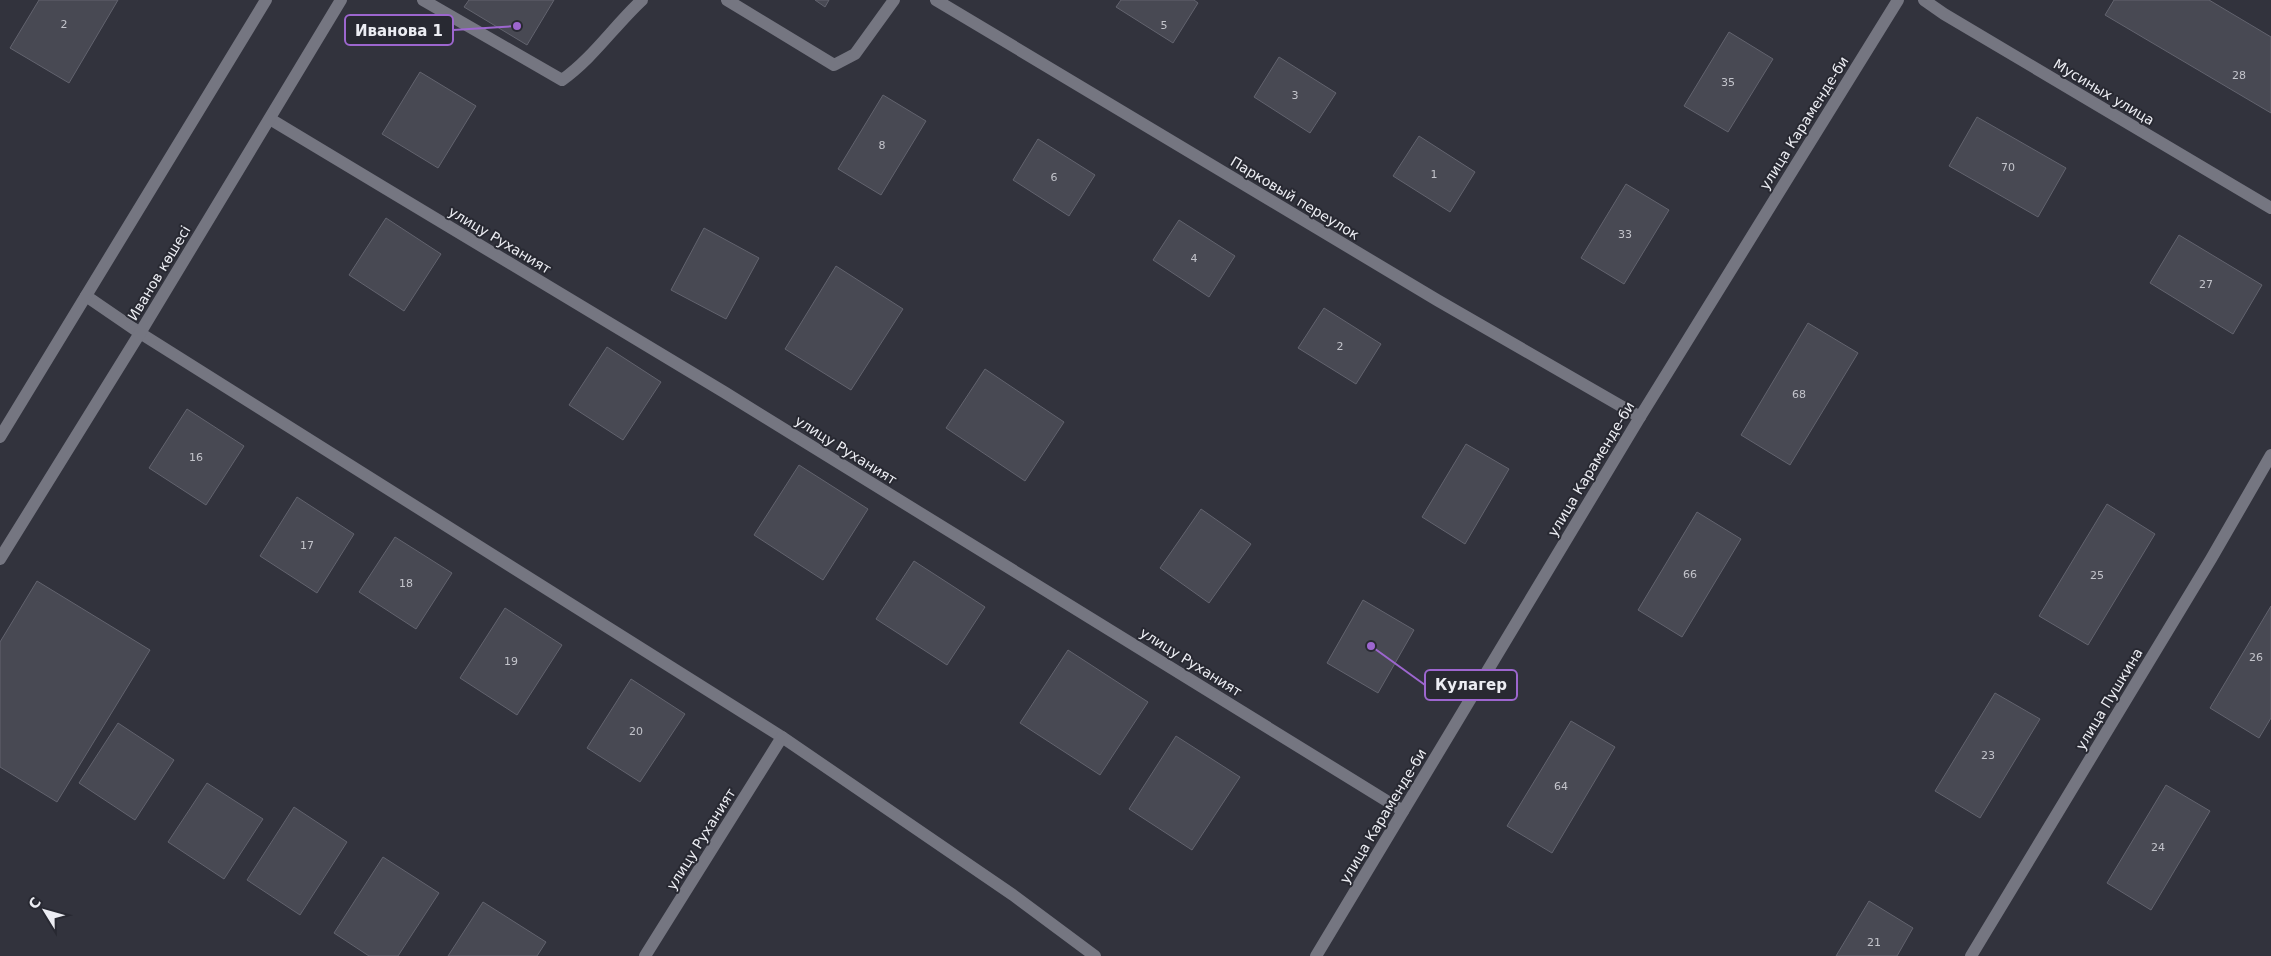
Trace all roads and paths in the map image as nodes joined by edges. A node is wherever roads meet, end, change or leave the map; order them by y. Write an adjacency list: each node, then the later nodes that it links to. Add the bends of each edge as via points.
1 (266, 0): 12 (street)
2 (342, 0): 10 (street, Иванов көшесі)
3 (423, 0): 4 (street, via 562,80 580,67 619,21)
4 (642, 0)
5 (727, 0): 6 (street, via 834,65 855,54)
6 (894, 0)
7 (936, 0): 14 (street, Парковый переулок, via 1428,295)
8 (1898, 0): 14 (street, улица Караменде-би)
9 (1924, 0): 11 (street, Мусиных улица)
10 (270, 119): 13 (street, Иванов көшесі); 19 (street, улицу Руханият, via 724,392)
11 (2271, 208)
12 (86, 296): 13 (street); 15 (street)
13 (140, 333): 17 (street, Иванов көшесі); 18 (street)
14 (1640, 417): 19 (street, улица Караменде-би)
15 (0, 437)
16 (2271, 455): 23 (street, улица Пушкина)
17 (0, 559)
18 (782, 738): 20 (street, улицу Руханият); 21 (street, via 1013,895)
19 (1403, 811): 22 (street, улица Караменде-би)
20 (645, 956)
21 (1095, 956)
22 (1316, 956)
23 (1971, 956)

